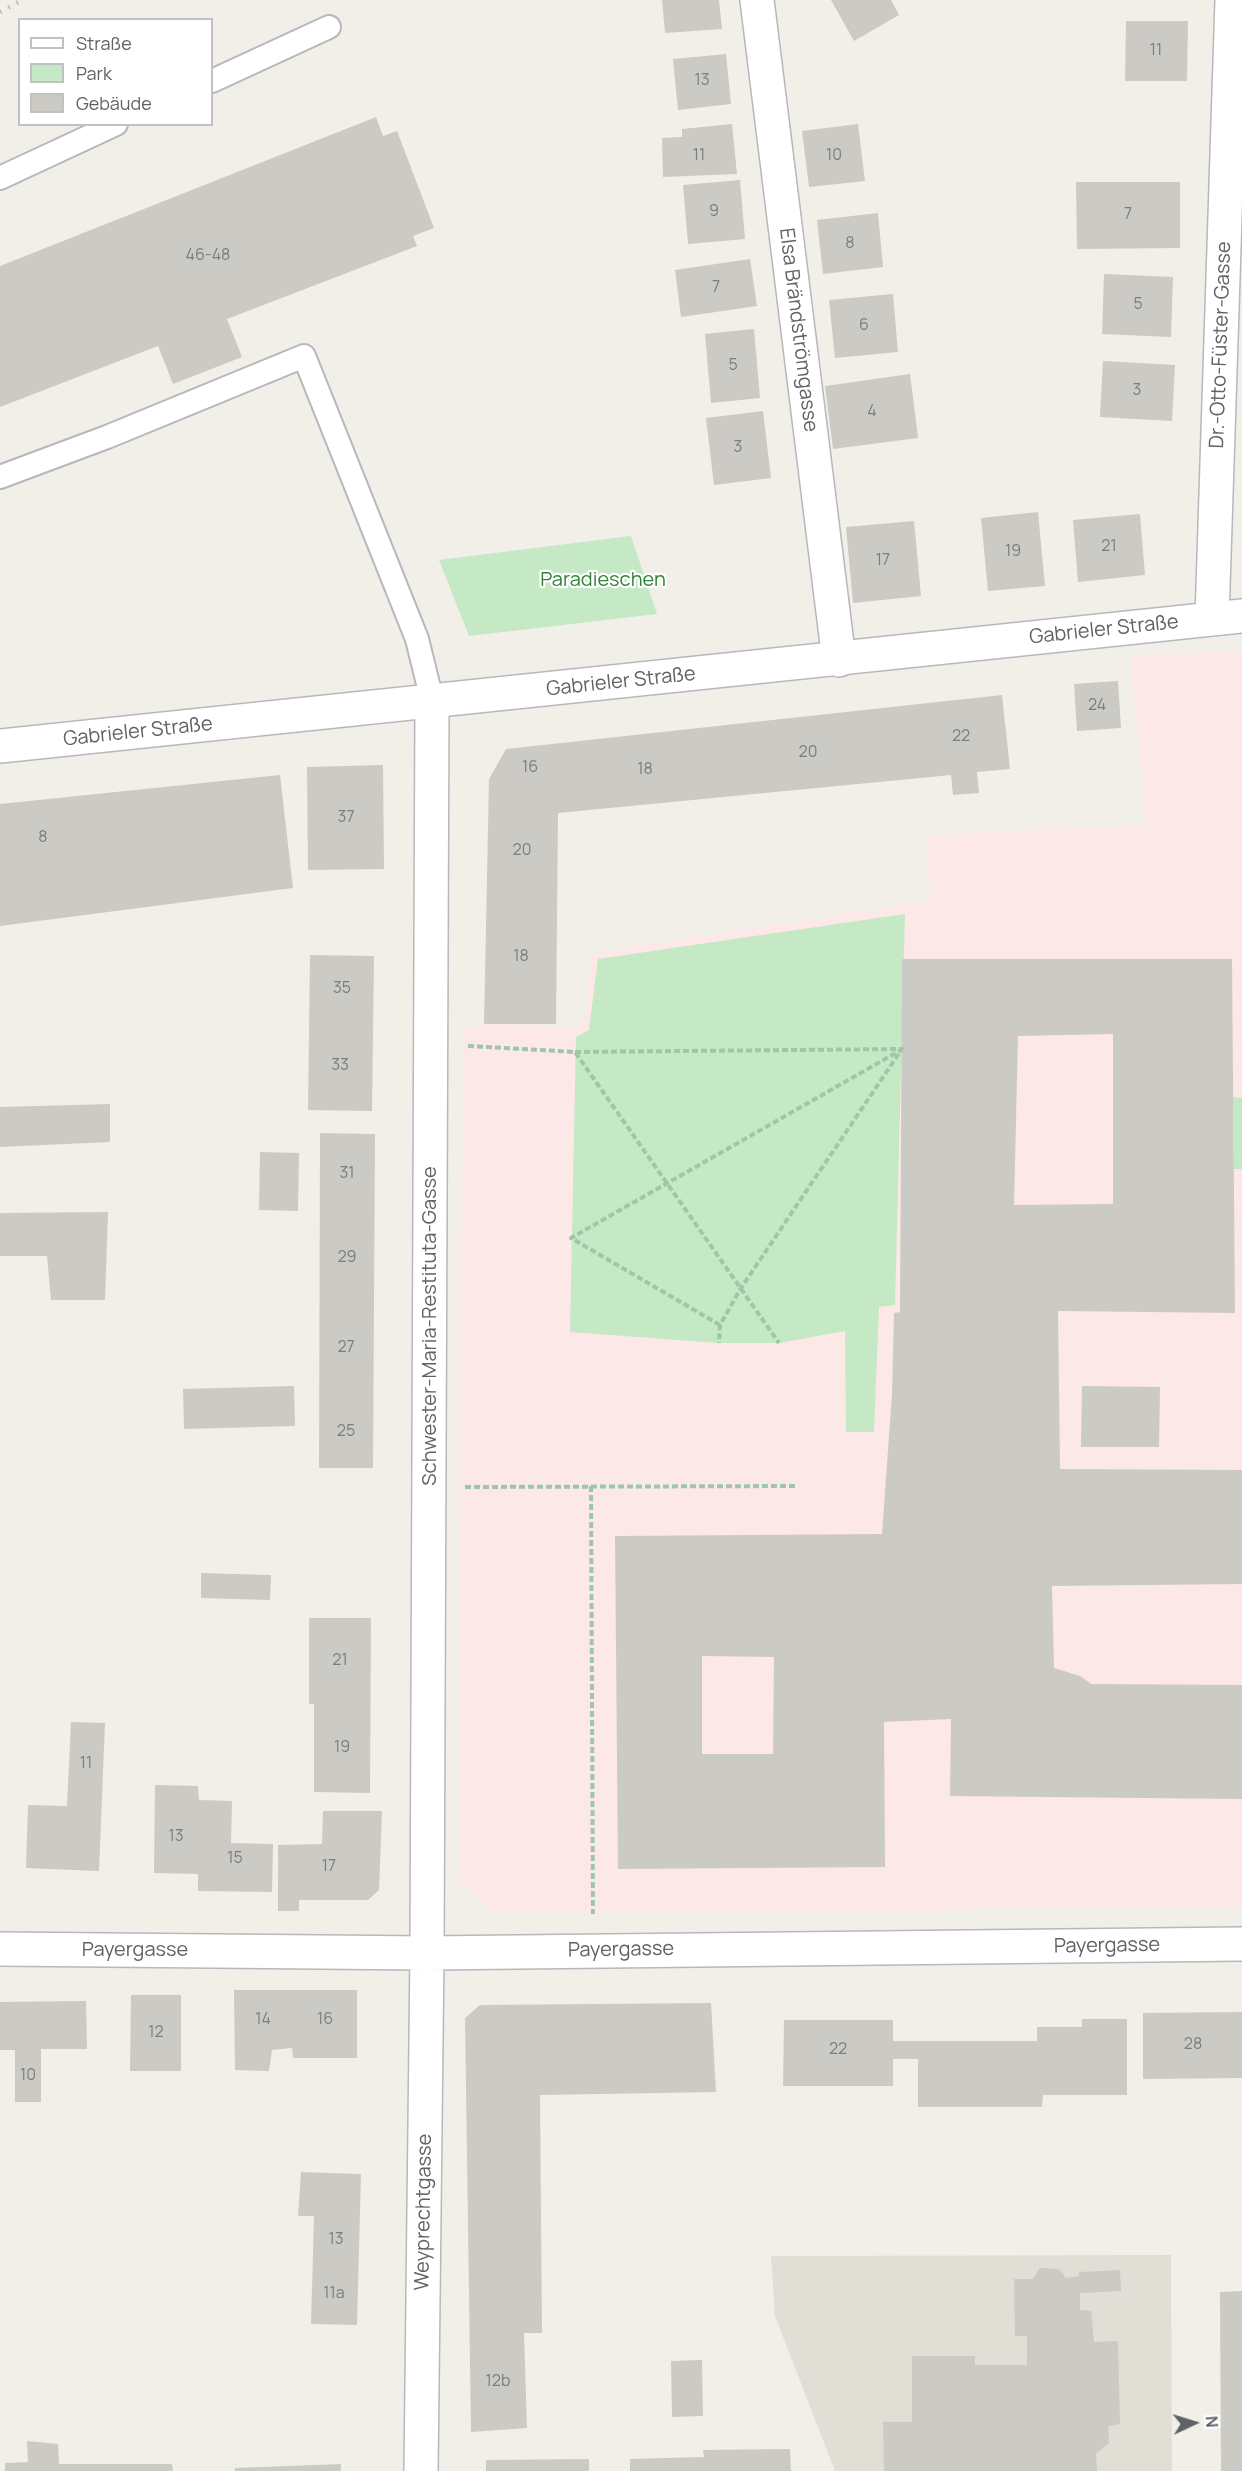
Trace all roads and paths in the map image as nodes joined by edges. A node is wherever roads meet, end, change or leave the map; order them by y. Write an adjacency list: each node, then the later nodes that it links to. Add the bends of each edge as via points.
1 (758, 0): 10 (street, Elsa Brändströmgasse)
2 (1232, 0): 5 (street, Dr.-Otto-Füster-Gasse)
3 (329, 27): 4 (lane)
4 (213, 81)
5 (1235, 109): 9 (street, Dr.-Otto-Füster-Gasse)
6 (112, 126): 7 (lane)
7 (0, 178)
8 (0, 477): 11 (lane, via 304,356 417,639)
9 (1227, 617): 10 (street, Gabrieler Straße)
10 (839, 660): 11 (street, Gabrieler Straße)
11 (432, 700): 12 (street, Gabrieler Straße); 13 (street, Schwester-Maria-Restituta-Gasse)
12 (0, 746)
13 (431, 1045): 15 (path); 23 (street, Schwester-Maria-Restituta-Gasse)
14 (902, 1049): 15 (path); 16 (path); 17 (path)
15 (575, 1052): 16 (path)
16 (666, 1182): 17 (path); 18 (path, via 571,1238)
17 (741, 1288): 18 (path); 20 (path)
18 (720, 1325): 19 (path)
19 (719, 1343)
20 (779, 1343)
21 (591, 1486): 22 (path); 23 (path); 26 (path)
22 (797, 1486)
23 (429, 1487): 27 (street, Schwester-Maria-Restituta-Gasse)
24 (1242, 1944): 26 (street, Payergasse)
25 (0, 1949): 27 (street, Payergasse)
26 (594, 1951): 27 (street, Payergasse)
27 (427, 1953): 28 (street, Weyprechtgasse)
28 (421, 2471)

